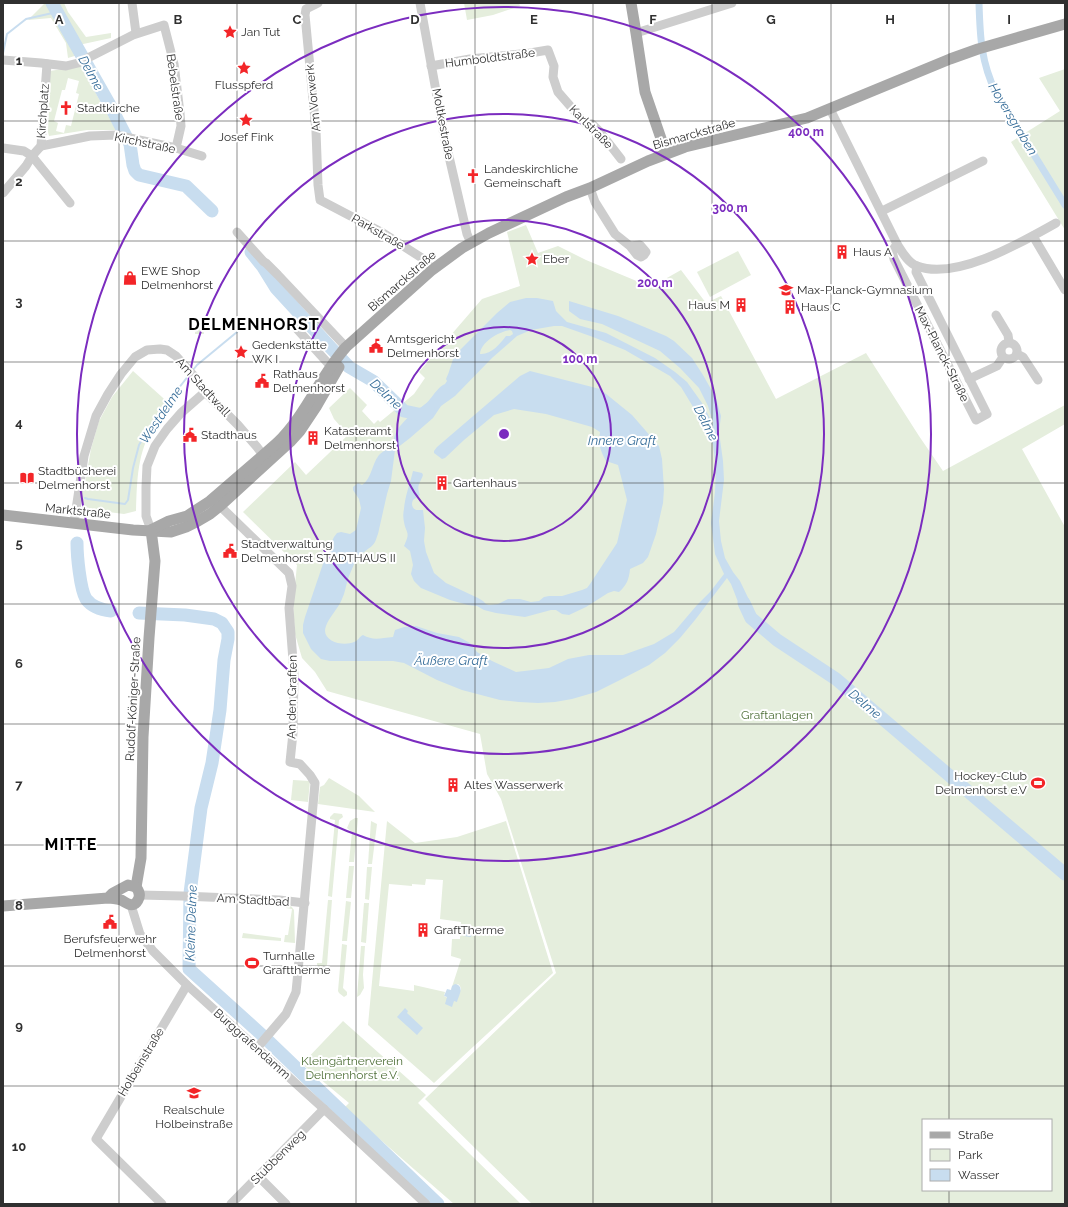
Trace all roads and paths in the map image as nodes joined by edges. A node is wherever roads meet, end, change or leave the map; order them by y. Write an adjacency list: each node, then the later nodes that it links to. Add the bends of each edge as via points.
1 (132, 3): 8 (street)
2 (318, 3): 24 (street, Am Vorwerk, via 306,9 305,15)
3 (420, 3): 12 (street, Moltkestraße)
4 (630, 3): 7 (main road)
5 (732, 3): 7 (street)
6 (1065, 24): 13 (main road, Bismarckstraße, via 950,59)
7 (636, 33): 17 (main road, via 645,92)
8 (136, 34): 11 (street, via 78,63 66,66); 16 (street, Bebelstraße, via 164,25 174,64 180,113 181,126)
9 (548, 50): 12 (street, Humboldtstraße); 20 (street, Karlstraße, via 554,66 553,77 558,92 585,123 592,124 600,132)
10 (5, 61): 11 (street)
11 (47, 64): 14 (street, Kirchplatz)
12 (431, 66): 30 (street, Moltkestraße, via 444,135)
13 (830, 109): 17 (main road, Bismarckstraße, via 807,118); 26 (street)
14 (41, 146): 16 (street, Kirchstraße, via 92,136 116,135); 18 (street, Kirchplatz)
15 (3, 148): 18 (street, via 24,151)
16 (176, 148): 19 (street, Kirchstraße)
17 (666, 153): 22 (main road, Bismarckstraße)
18 (32, 156): 23 (street, Kirchplatz); 25 (street)
19 (202, 156)
20 (621, 159)
21 (983, 161): 26 (street)
22 (590, 188): 30 (main road, Bismarckstraße); 32 (street, via 595,202 615,234)
23 (3, 193)
24 (320, 200): 34 (street, Parkstraße, via 383,233 425,260)
25 (70, 203)
26 (882, 211): 31 (street)
27 (1056, 223): 29 (street)
28 (237, 232): 41 (street, via 278,275)
29 (1033, 236): 33 (street, via 1002,252 950,269 937,270); 35 (street)
30 (471, 243): 34 (main road, Bismarckstraße)
31 (897, 244): 33 (street, via 905,257); 42 (street, Max-Planck-Straße, via 892,251 894,259 976,420 987,414)
32 (630, 246)
33 (917, 266): 42 (street, Max-Planck-Straße, via 916,272)
34 (432, 270): 41 (main road, Bismarckstraße, via 363,333)
35 (1065, 290)
36 (996, 315): 38 (street, via 1008,335)
37 (297, 329): 41 (street)
38 (1009, 342): 39 (street, via 1016,346); 40 (street, via 1002,346 1000,352)
39 (1017, 354): 40 (street, via 1011,359); 43 (street, via 1023,356)
40 (1003, 357): 42 (street, via 997,366)
41 (340, 359): 45 (main road, Bismarckstraße, via 316,407 300,431 286,446)
42 (969, 379)
43 (1038, 380)
44 (205, 392): 45 (street, Am Stadtwall, via 257,447); 48 (street, Am Stadtwall, via 188,368 167,350 147,350 135,356 96,416 86,448); 49 (street, via 167,429 155,446 147,466 146,516)
45 (265, 459): 46 (main road, Marktstraße); 49 (main road, via 188,516 169,521)
46 (220, 506): 49 (main road, Marktstraße, via 186,527 171,532); 51 (street, An den Graften, via 289,573 292,586 289,608 294,674 290,762 300,764 315,783)
47 (3, 515): 48 (main road, Marktstraße)
48 (79, 524): 49 (main road, Marktstraße)
49 (151, 530): 50 (main road, Rudolf-Königer-Straße, via 155,561 143,737 141,852)
50 (130, 894): 51 (street, Am Stadtbad); 52 (main road); 53 (street, Burggrafendamm, via 142,938)
51 (305, 903): 54 (street, Am Stadtbad, via 296,992 286,1014)
52 (3, 906)
53 (187, 985): 54 (street, Burggrafendamm); 57 (street, Holbeinstraße, via 96,1139)
54 (260, 1045): 55 (street, Burggrafendamm)
55 (324, 1109): 56 (street, Stubbenweg); 60 (street, Burggrafendamm)
56 (258, 1176): 58 (street, Stubbenweg); 59 (street)
57 (162, 1204)
58 (231, 1204)
59 (286, 1204)
60 (426, 1204)

